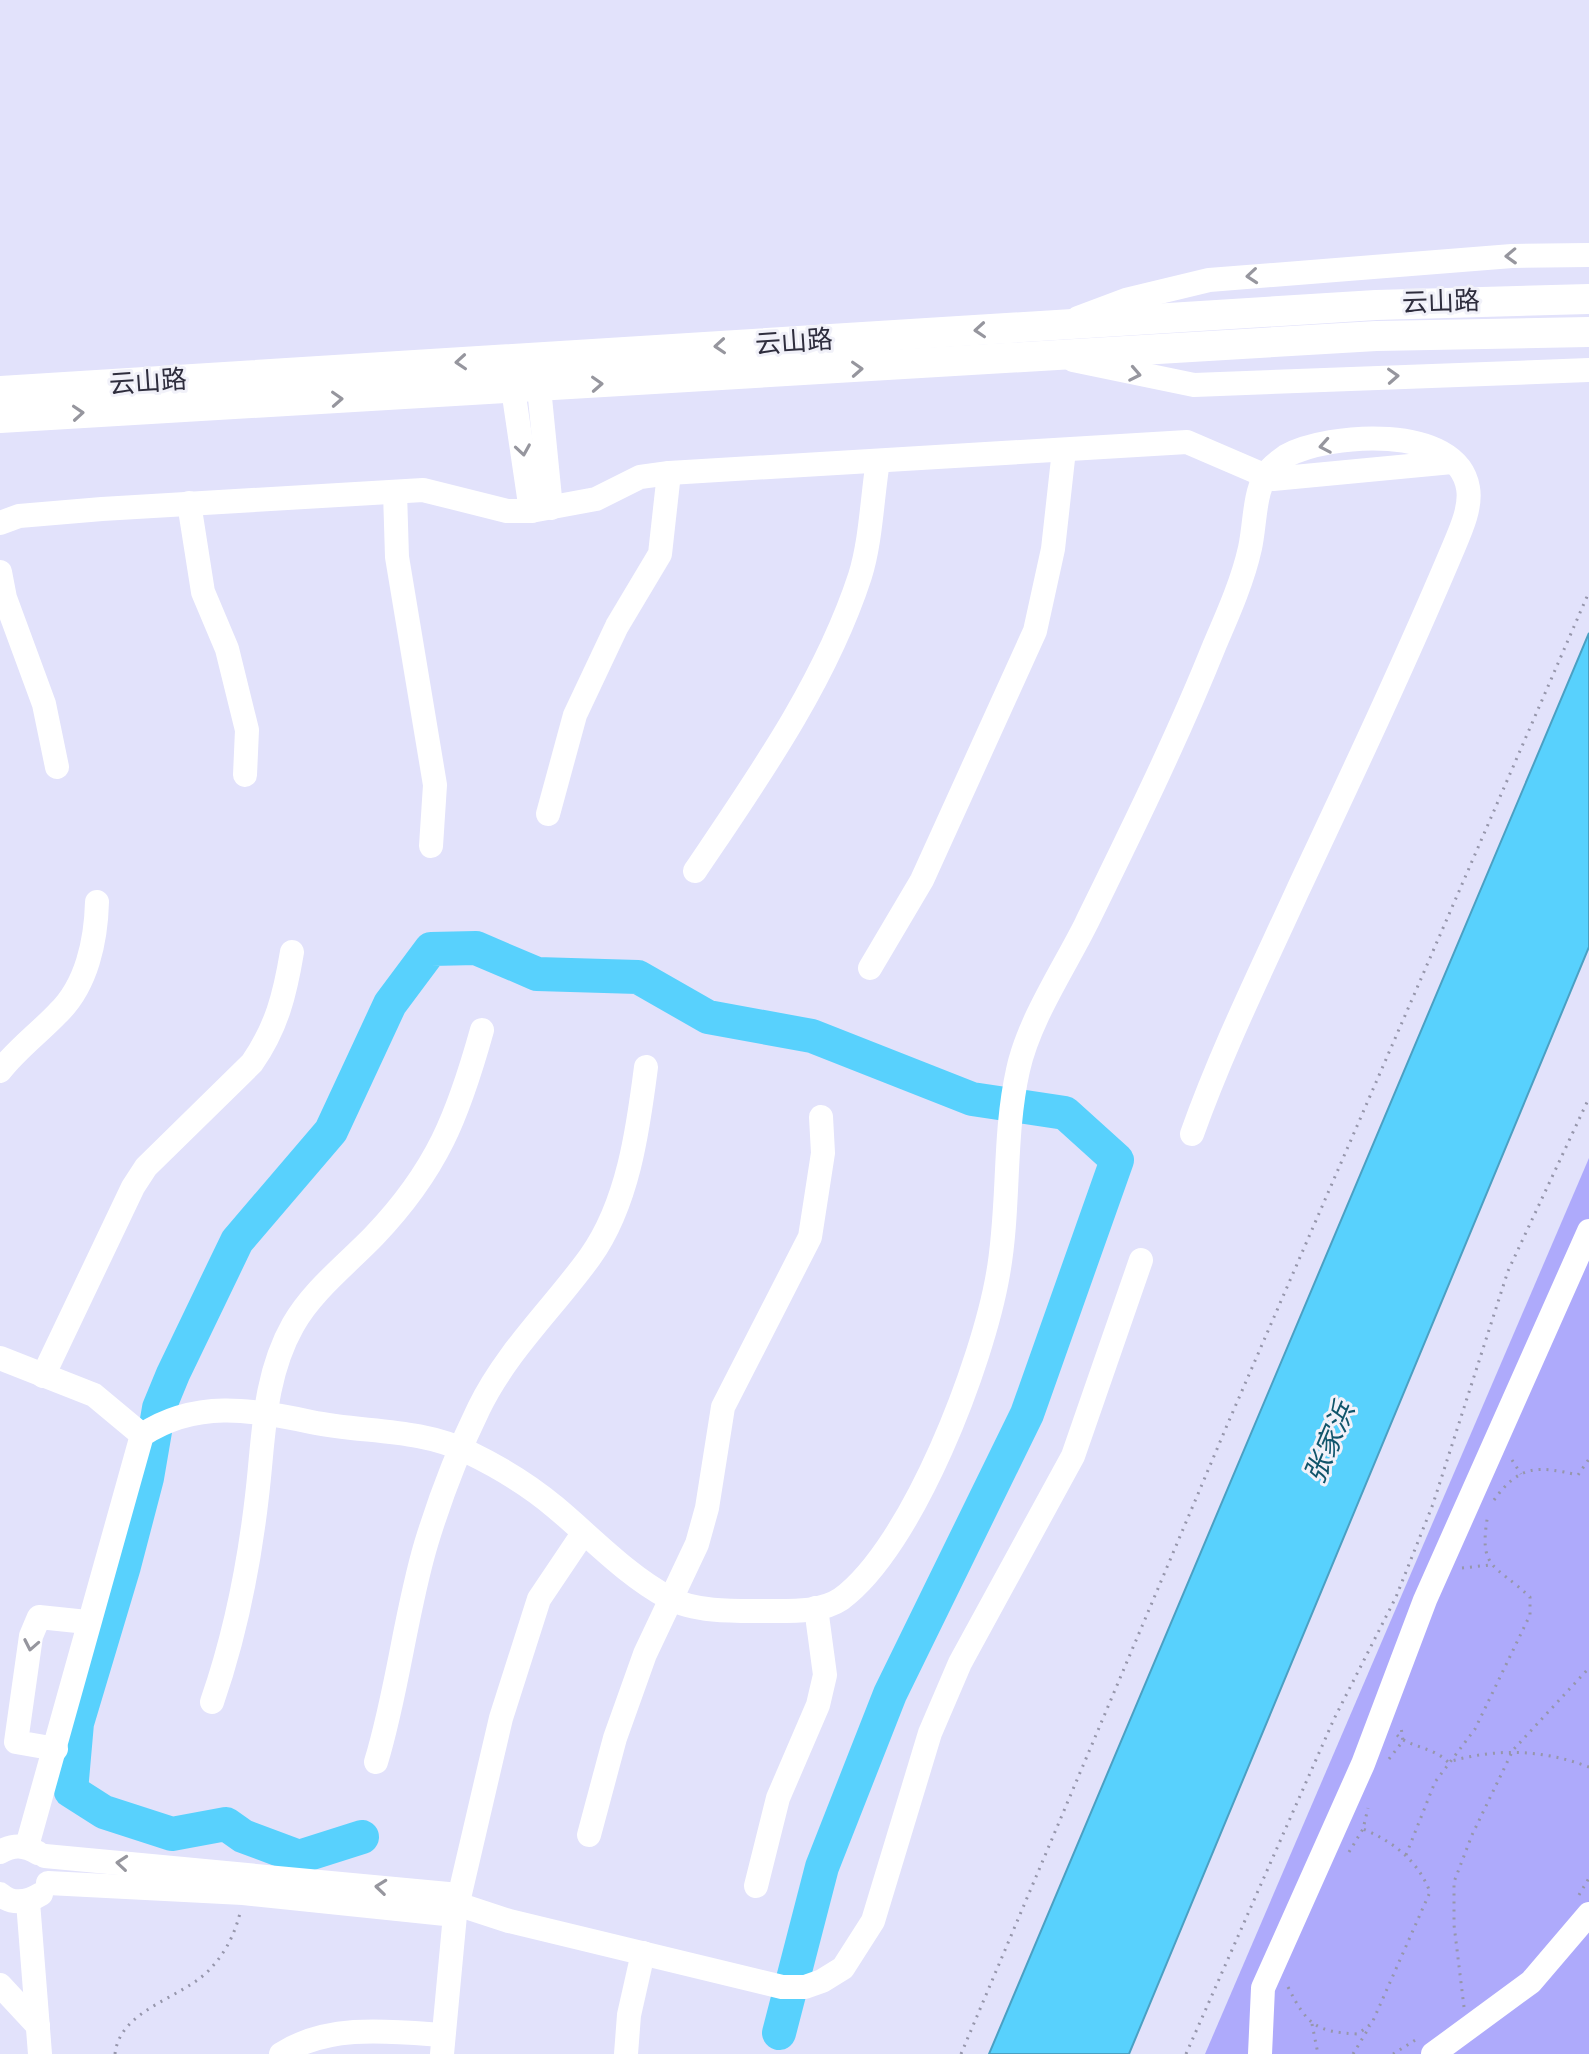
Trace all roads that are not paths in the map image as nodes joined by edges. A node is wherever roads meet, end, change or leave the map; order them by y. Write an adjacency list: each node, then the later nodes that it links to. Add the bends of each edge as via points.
1 (1589, 255): 3 (lane, one-way to 3, via 1512,256 1209,280 1126,300)
2 (1589, 299): 3 (main road, 云山路, via 1376,305)
3 (1058, 325): 8 (main road, 云山路, one-way to 8)
4 (1589, 332): 5 (main road, 云山路, via 1376,336)
5 (1059, 356): 6 (lane, one-way to 6, via 1194,385); 7 (main road, 云山路, one-way to 5)
6 (1589, 370)
7 (526, 389): 9 (main road, 云山路, one-way to 7); 16 (lane)
8 (0, 391)
9 (0, 418)
10 (1064, 450): 11 (lane); 13 (lane, via 1187,442); 26 (lane, via 1053,549 1035,631 922,880)
11 (878, 461): 12 (lane); 23 (lane, via 860,574 819,672 749,792)
12 (669, 473): 16 (lane, via 640,477 596,499); 21 (lane, via 660,554 617,626 575,715)
13 (1264, 477): 31 (lane, via 1452,462 1469,492 1457,537 1351,777 1242,1003); 41 (lane, via 1249,554 1215,647 1018,1068 999,1272 984,1341 898,1534 867,1576 832,1606)
14 (395, 492): 15 (lane); 16 (lane, via 423,490 507,511); 22 (lane, via 397,557 435,785)
15 (189, 503): 17 (lane, via 19,516); 20 (lane, via 203,592 227,649 247,730)
16 (541, 509)
17 (0, 523)
18 (0, 572): 19 (lane, via 44,704)
19 (57, 767)
20 (245, 775)
21 (548, 814)
22 (431, 846)
23 (695, 871)
24 (97, 902): 29 (lane, via 96,939 75,990)
25 (292, 952): 35 (lane, via 278,1019 266,1043 133,1187)
26 (870, 968)
27 (482, 1030): 36 (lane, via 466,1093 434,1162 293,1325)
28 (646, 1067): 38 (lane, via 622,1187 608,1226 591,1256 496,1379)
29 (0, 1071)
30 (821, 1117): 40 (lane, via 823,1153 810,1237 723,1407 707,1508)
31 (1192, 1134)
32 (1589, 1231): 65 (lane, via 1442,1562 1341,1814 1263,1988)
33 (1141, 1260): 56 (lane, via 1073,1456 960,1663 930,1733 873,1921 859,1947 843,1968 805,1987 782,1987)
34 (0, 1358): 35 (lane)
35 (43, 1376): 37 (lane, via 94,1395)
36 (265, 1414): 37 (lane, via 211,1409); 38 (lane, via 347,1430 421,1434); 43 (lane, via 233,1636)
37 (152, 1429): 42 (lane)
38 (462, 1449): 39 (lane, via 520,1481 560,1510); 45 (lane, via 426,1544)
39 (582, 1535): 40 (lane); 54 (lane, via 539,1599 520,1651)
40 (673, 1601): 41 (lane, via 768,1611); 46 (lane, via 658,1624 628,1702)
41 (816, 1608): 51 (lane, via 825,1675 818,1705 778,1798)
42 (87, 1622): 44 (lane); 44 (lane, one-way to 44, via 39,1617 31,1636 16,1742)
43 (212, 1702)
44 (56, 1749): 47 (lane)
45 (376, 1762)
46 (589, 1835)
47 (36, 1851): 48 (lane, via 9,1846); 49 (lane, via 50,1868); 50 (lane, one-way to 47)
48 (0, 1852)
49 (48, 1883): 50 (lane); 53 (lane)
50 (243, 1883): 54 (lane)
51 (756, 1886)
52 (0, 1894): 53 (lane, via 6,1900)
53 (28, 1902): 57 (lane)
54 (457, 1905): 56 (lane); 61 (lane)
55 (1582, 1909): 60 (lane, via 1531,1982)
56 (643, 1953): 64 (lane)
57 (35, 1980): 58 (lane); 59 (lane)
58 (0, 1984): 59 (lane)
59 (38, 2026): 62 (lane)
60 (1430, 2043)
61 (442, 2044): 63 (lane, via 379,2031 330,2035)
62 (40, 2054)
63 (281, 2054)
64 (626, 2054)
65 (1260, 2054)

